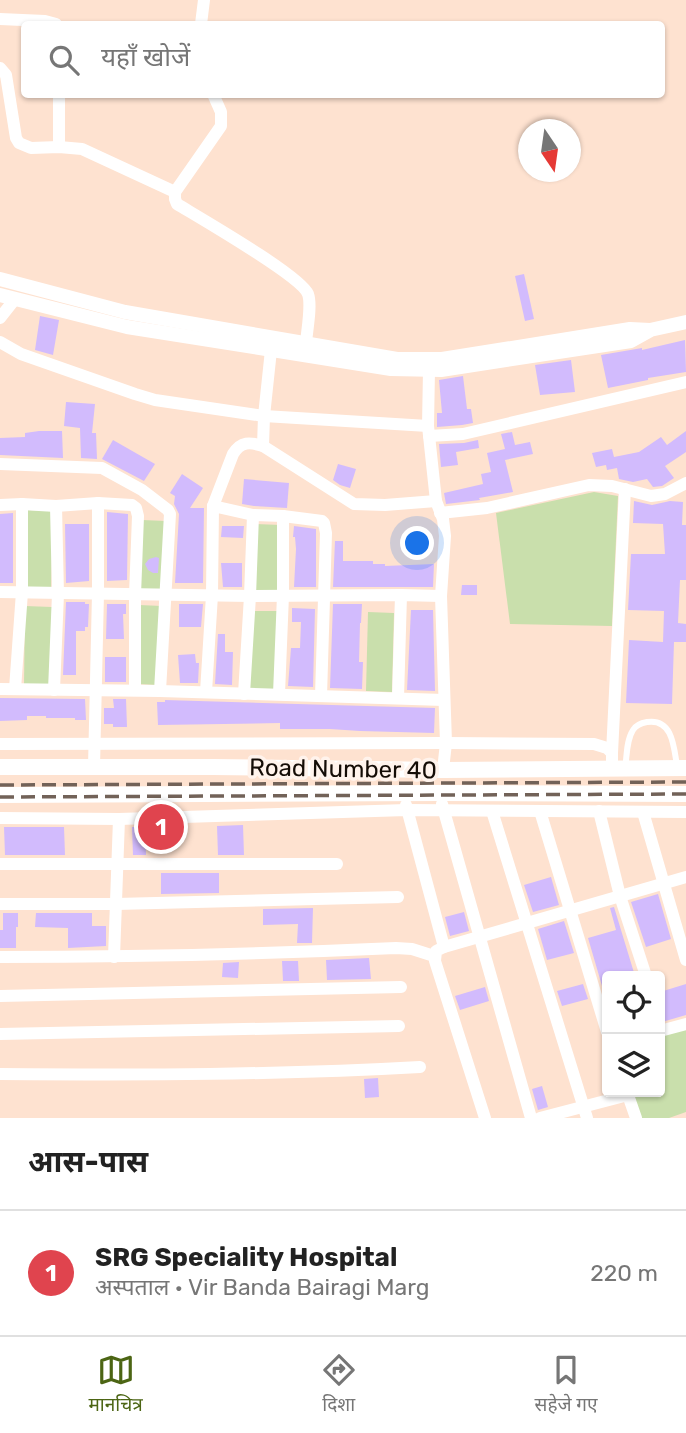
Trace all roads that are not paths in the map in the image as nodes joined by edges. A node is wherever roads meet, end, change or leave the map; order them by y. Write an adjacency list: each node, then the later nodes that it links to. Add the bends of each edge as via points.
1 (204, 0): 4 (street)
2 (0, 19): 3 (street)
3 (45, 21)
4 (201, 21)
5 (0, 68): 8 (street, via 6,75 19,143 31,148)
6 (59, 98): 8 (street)
7 (214, 98): 9 (street, via 221,111 221,126)
8 (59, 147): 9 (street, via 89,151)
9 (175, 192): 17 (street, via 177,204 307,290)
10 (0, 279): 17 (street, via 125,312)
11 (0, 295): 12 (street)
12 (15, 299): 13 (street); 18 (street, via 127,327)
13 (0, 318)
14 (686, 323): 15 (street)
15 (650, 330): 17 (street, via 630,329 442,359 397,359); 19 (street, via 631,341)
16 (0, 342): 21 (street, via 21,354 135,394)
17 (306, 343)
18 (271, 350): 19 (street, via 391,369); 21 (street)
19 (429, 370): 22 (street)
20 (686, 382): 22 (street, via 463,434)
21 (264, 416): 22 (street); 23 (street)
22 (429, 431): 32 (street)
23 (263, 446): 31 (street, via 245,443 236,449); 32 (street, via 354,504)
24 (0, 464): 41 (street, via 102,468 166,508 170,514)
25 (686, 483): 26 (street, via 651,496)
26 (625, 489): 32 (street, via 589,485 487,508); 63 (street)
27 (98, 503): 30 (street); 37 (street); 40 (street, via 136,508)
28 (22, 504): 29 (street); 30 (street); 36 (street)
29 (0, 505)
30 (56, 506): 38 (street)
31 (213, 506): 33 (street); 39 (street)
32 (438, 507): 46 (street, via 445,536)
33 (253, 516): 34 (street); 44 (street)
34 (283, 516): 42 (street); 45 (street, via 324,523)
35 (0, 592): 36 (street)
36 (22, 592): 38 (street); 48 (street)
37 (98, 593): 38 (street); 40 (street); 51 (street)
38 (58, 594): 49 (street)
39 (212, 594): 41 (street); 44 (street); 53 (street)
40 (135, 595): 41 (street); 50 (street)
41 (166, 595): 52 (street)
42 (283, 595): 44 (street); 45 (street); 55 (street)
43 (401, 595): 45 (street); 46 (street); 57 (street)
44 (250, 596): 54 (street)
45 (325, 596): 56 (street)
46 (441, 596): 58 (street)
47 (0, 689): 48 (street)
48 (15, 689): 49 (street)
49 (54, 690): 51 (street)
50 (135, 690): 51 (street); 52 (street)
51 (95, 691): 59 (street)
52 (160, 691): 53 (street)
53 (206, 692): 54 (street)
54 (244, 694): 55 (street)
55 (279, 694): 56 (street)
56 (321, 696): 57 (street)
57 (398, 698): 58 (street)
58 (444, 700): 61 (street)
59 (95, 743): 60 (street); 62 (street); 65 (street)
60 (214, 743): 61 (street); 66 (street)
61 (446, 743): 63 (street, via 594,744 607,748); 68 (street)
62 (0, 744)
63 (617, 763): 67 (main road, Road Number 40); 67 (lane, via 633,730 649,721 662,724 670,733); 68 (main road, Road Number 40)
64 (0, 767): 65 (main road, Road Number 40)
65 (94, 767): 66 (main road, Road Number 40)
66 (213, 767): 68 (main road, Road Number 40)
67 (681, 768)
68 (443, 770)
69 (440, 793): 70 (main road); 72 (main road); 73 (street)
70 (686, 794)
71 (0, 795): 72 (main road)
72 (405, 802): 73 (street); 80 (street); 93 (street)
73 (444, 811): 74 (street); 92 (street)
74 (492, 811): 75 (street); 91 (street)
75 (540, 811): 76 (street); 90 (street)
76 (599, 811): 77 (street); 86 (street)
77 (643, 811): 78 (street); 85 (street)
78 (686, 812)
79 (0, 818): 80 (street)
80 (118, 819): 82 (street)
81 (0, 864): 82 (street)
82 (118, 864): 83 (street); 89 (street)
83 (337, 864)
84 (686, 877): 85 (street)
85 (664, 883): 86 (street); 96 (street)
86 (620, 896): 90 (street); 97 (street)
87 (398, 897): 89 (street)
88 (0, 904): 89 (street)
89 (116, 904): 95 (street)
90 (570, 911): 91 (street); 100 (street)
91 (528, 924): 92 (street); 109 (street)
92 (481, 937): 93 (street); 111 (street)
93 (439, 951): 95 (street, via 396,948); 110 (street)
94 (0, 957): 95 (street)
95 (114, 957)
96 (686, 960)
97 (644, 971)
98 (401, 987): 99 (street)
99 (0, 996)
100 (602, 1016)
101 (686, 1024): 103 (street)
102 (399, 1026): 104 (street)
103 (665, 1027)
104 (0, 1034)
105 (420, 1067): 106 (street, via 168,1075)
106 (0, 1074)
107 (618, 1097): 109 (street)
108 (628, 1097): 113 (street)
109 (585, 1112): 112 (street)
110 (485, 1118)
111 (531, 1118)
112 (540, 1118)
113 (636, 1118)

